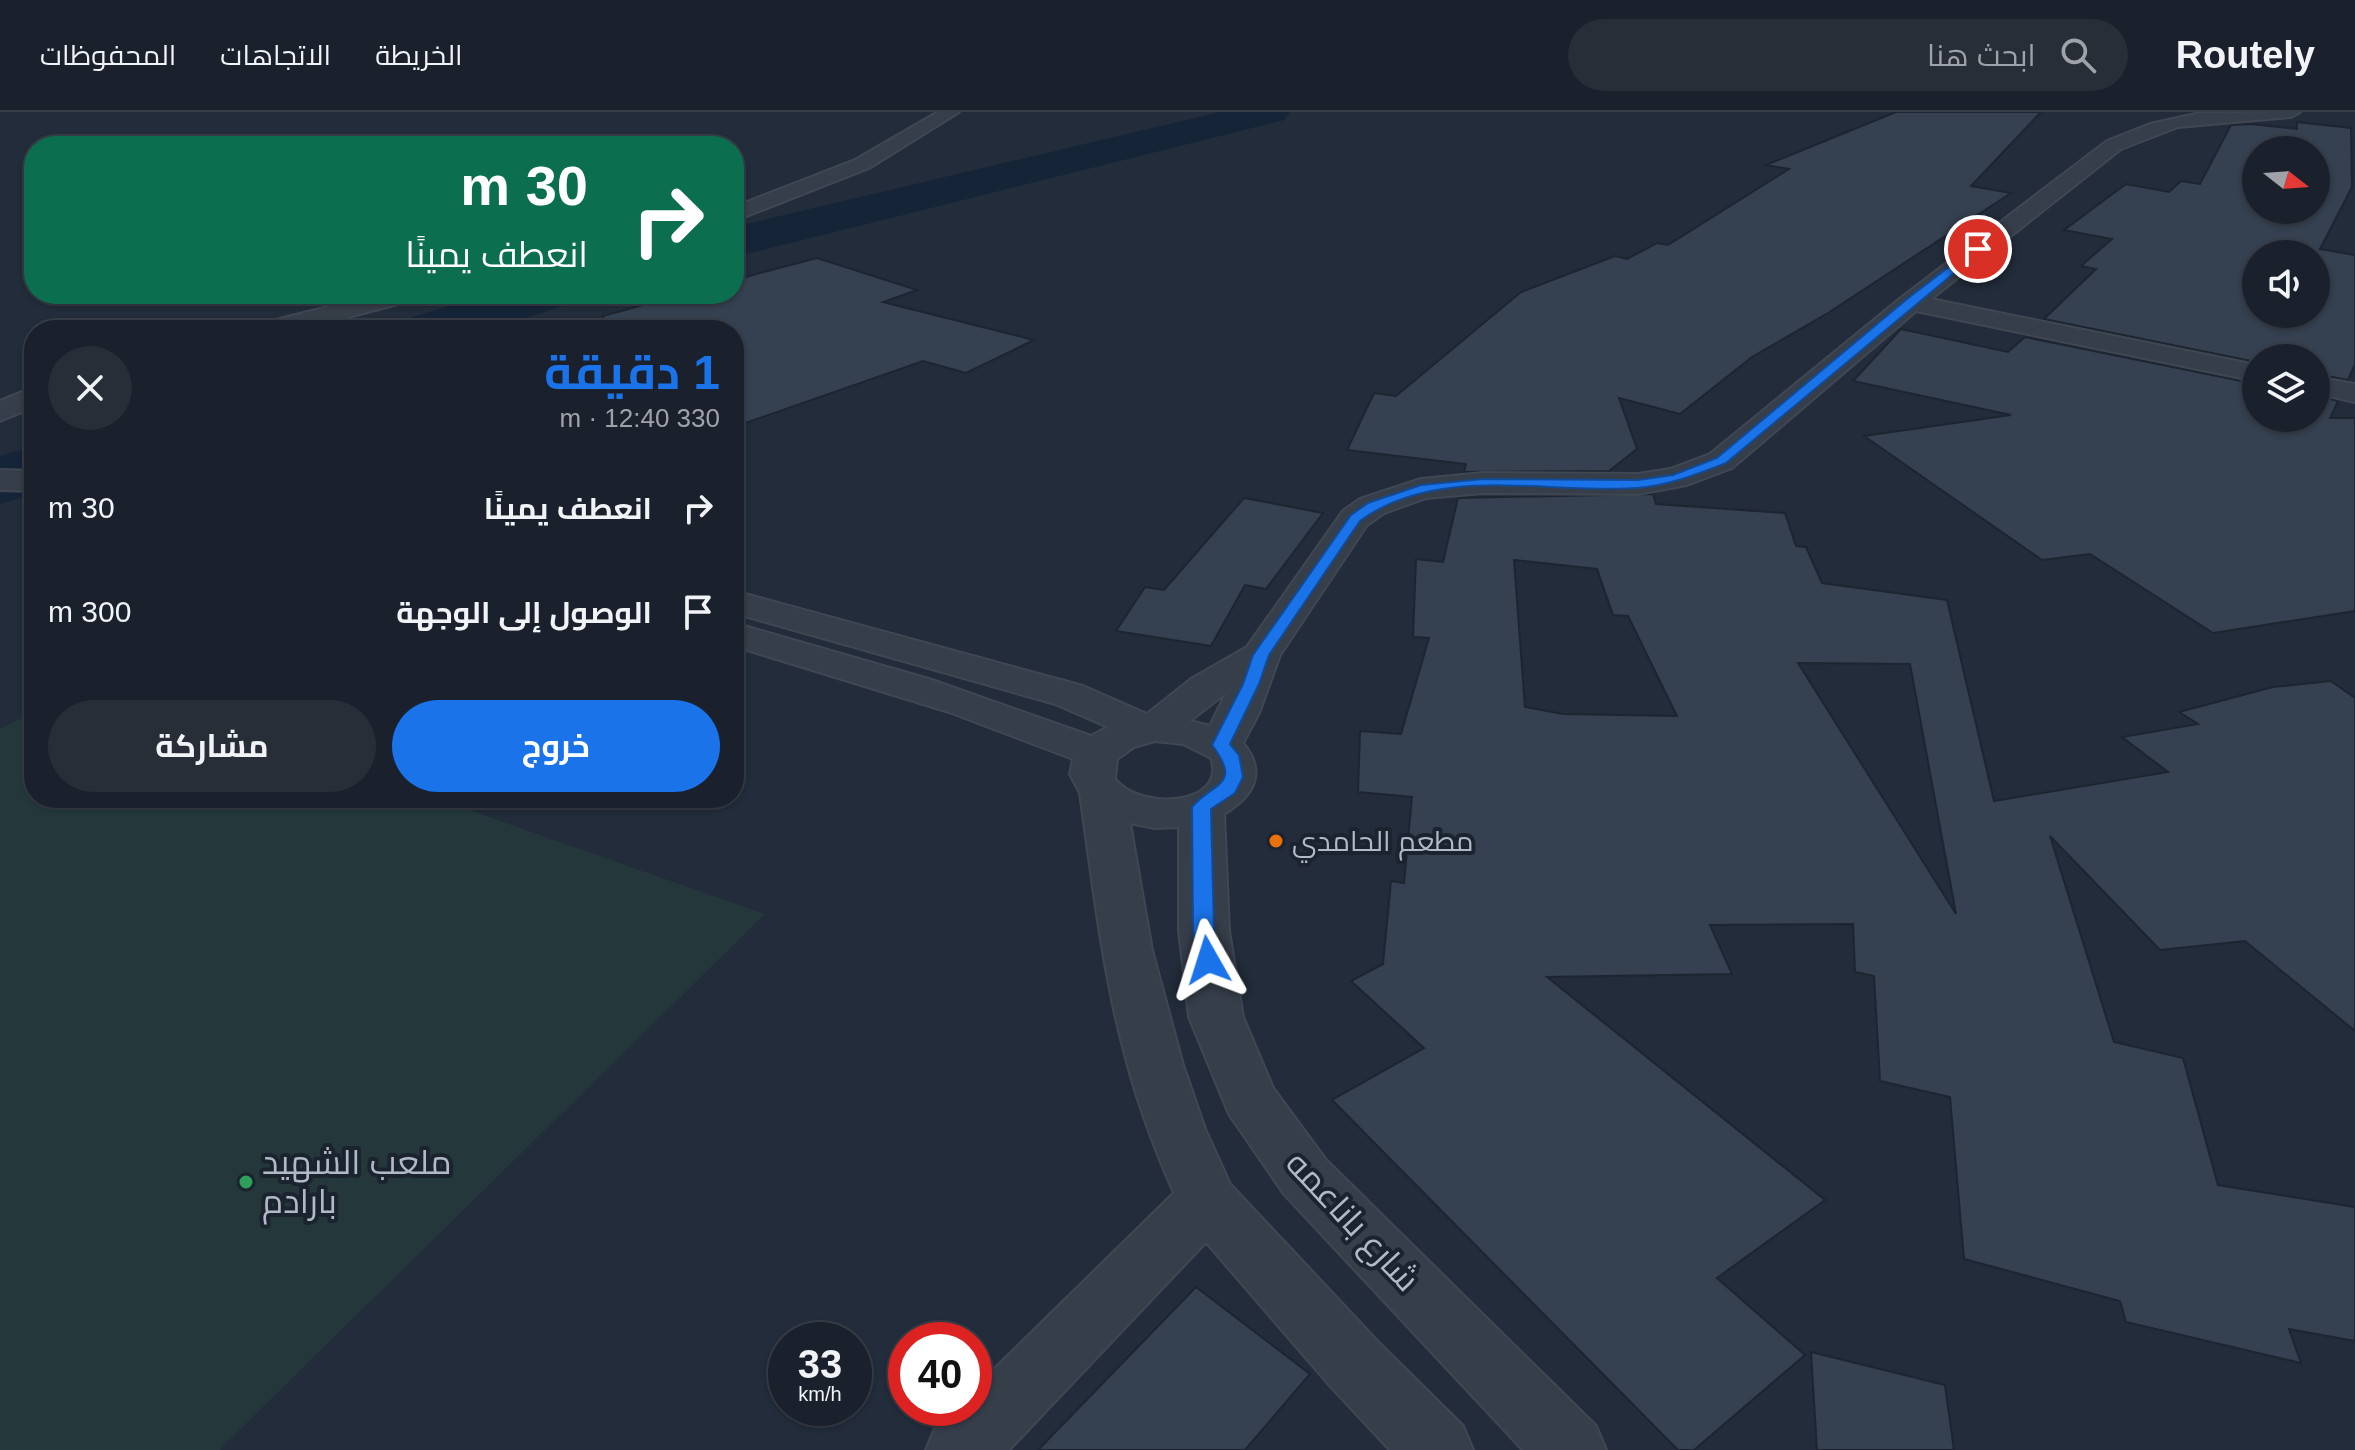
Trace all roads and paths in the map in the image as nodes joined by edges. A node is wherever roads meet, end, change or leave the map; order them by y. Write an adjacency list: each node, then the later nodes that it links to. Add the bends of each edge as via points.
1 (950, 112): 3 (street, via 862,164)
2 (2291, 112): 4 (street, via 2170,122 2135,133)
3 (744, 211)
4 (1911, 302): 7 (street); 18 (street, via 1721,461 1676,478 1638,484 1451,484 1372,506 1355,518)
5 (369, 304): 6 (street)
6 (308, 320)
7 (2242, 370)
8 (2330, 388): 9 (street)
9 (2355, 393)
10 (24, 401): 11 (street)
11 (0, 412)
12 (24, 457): 13 (street)
13 (0, 458)
14 (0, 480): 15 (street)
15 (24, 481)
16 (744, 605): 19 (street, via 1069,695)
17 (744, 637): 21 (street, via 1019,721)
18 (1261, 655): 19 (street); 20 (street)
19 (1151, 729): 20 (street, via 1203,734); 21 (street, via 1110,742)
20 (1221, 745): 22 (street, via 1230,755 1234,777 1228,789)
21 (1100, 773): 22 (street, via 1135,811 1158,814); 23 (street, via 1127,950 1155,1065)
22 (1201, 807): 26 (street, شارع باناعمه, via 1204,931 1216,1017 1249,1098 1305,1177)
23 (1207, 1200): 24 (street); 25 (street)
24 (961, 1450)
25 (1438, 1450)
26 (1571, 1450)

